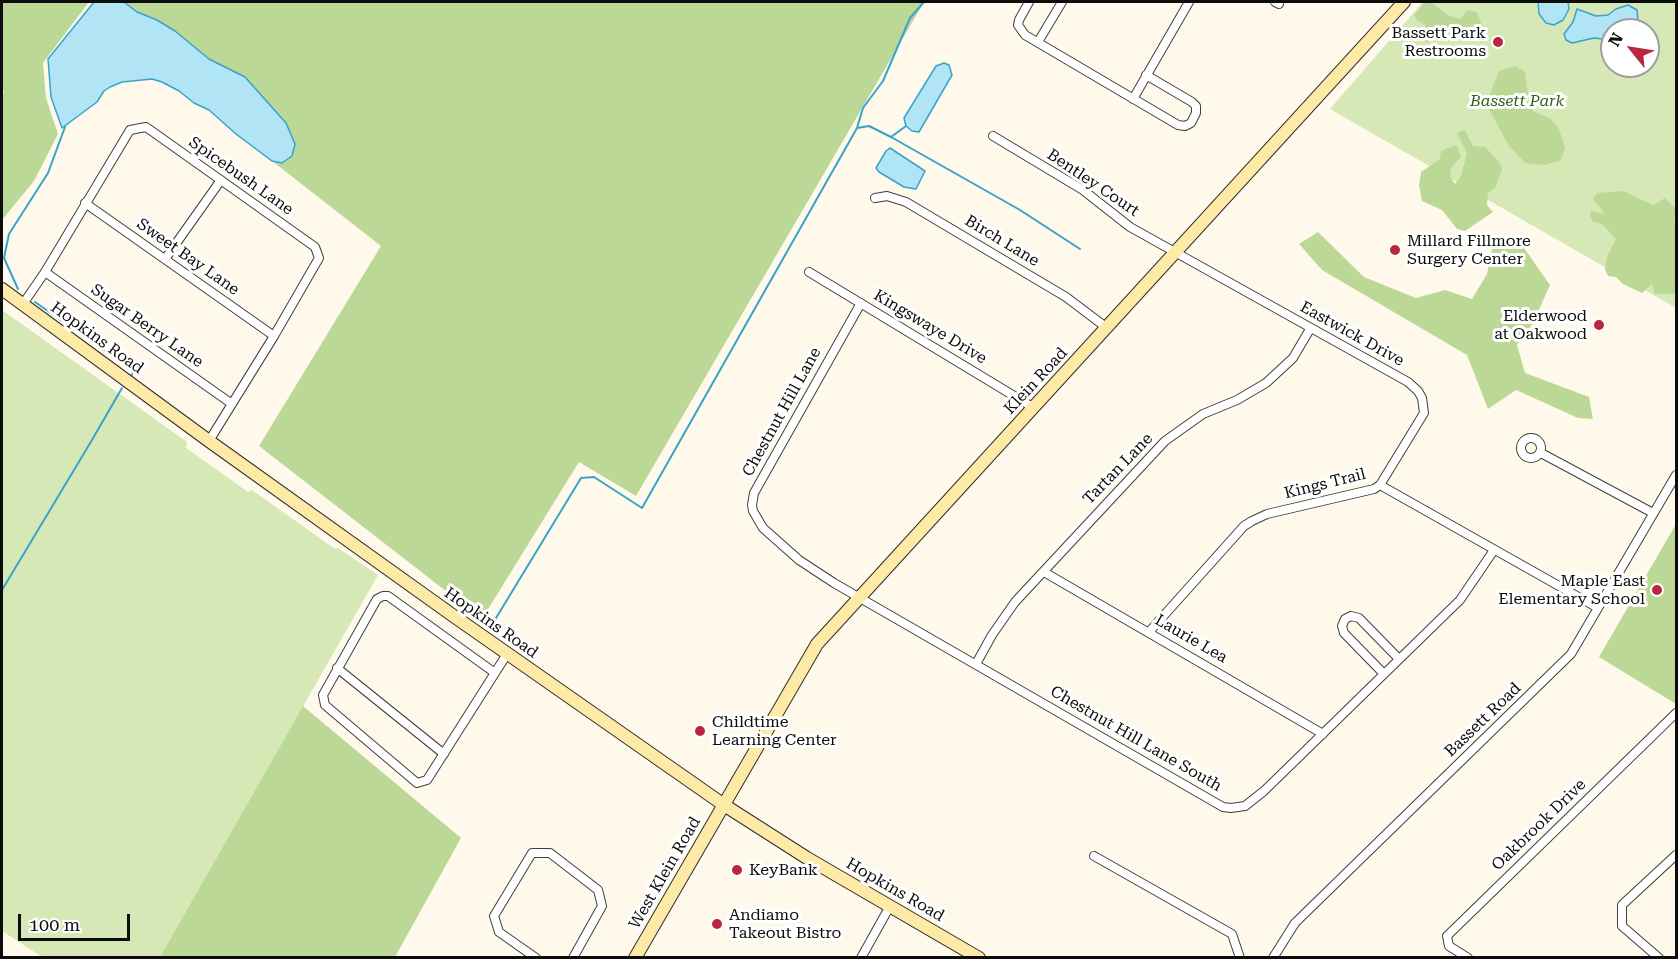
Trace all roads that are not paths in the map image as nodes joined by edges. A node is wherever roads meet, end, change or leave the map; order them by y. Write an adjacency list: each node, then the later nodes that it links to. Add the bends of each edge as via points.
1 (1029, 2): 5 (street, via 1018,25 1025,35)
2 (1062, 2): 5 (street)
3 (1189, 2): 6 (street)
4 (1404, 2): 12 (street, Klein Road)
5 (1038, 42): 7 (street)
6 (1146, 75): 7 (street); 7 (street, via 1192,102 1196,106 1195,118 1185,126 1178,125)
7 (1132, 99)
8 (993, 136): 12 (street, Bentley Court, via 1083,190 1121,221)
9 (221, 180): 11 (street, Spicebush Lane, via 146,127 130,130); 13 (street); 21 (street, Spicebush Lane, via 315,247 319,258)
10 (875, 198): 19 (street, Birch Lane, via 886,196 906,202 1066,297)
11 (85, 203): 13 (street, Sweet Bay Lane); 14 (street, Spicebush Lane)
12 (1176, 254): 19 (street, Klein Road); 20 (street, Eastwick Drive)
13 (165, 259): 21 (street, Sweet Bay Lane)
14 (45, 272): 18 (street, Spicebush Lane); 22 (street, Sugar Berry Lane)
15 (809, 272): 17 (street, Kingswaye Drive)
16 (2, 289): 18 (street, Hopkins Road)
17 (861, 303): 23 (street, Kingswaye Drive); 31 (street, Chestnut Hill Lane, via 754,493 752,505 763,528 785,549)
18 (23, 304): 24 (street, Hopkins Road)
19 (1107, 328): 23 (street, Klein Road)
20 (1310, 329): 27 (street, Eastwick Drive, via 1408,382 1422,398 1424,413); 30 (street, Tartan Lane, via 1293,358 1266,383 1203,414 1165,441)
21 (274, 336): 22 (street, Spicebush Lane)
22 (232, 404): 24 (street, Spicebush Lane)
23 (1034, 408): 31 (street, Klein Road)
24 (209, 441): 34 (street, Hopkins Road)
25 (1541, 453): 28 (street)
26 (1677, 475): 28 (street, Bassett Road)
27 (1380, 485): 29 (street, Kings Trail); 33 (street, Kings Trail, via 1252,520)
28 (1653, 513): 32 (street, Bassett Road)
29 (1494, 550): 32 (street, Kings Trail); 35 (street, Chestnut Hill Lane South, via 1460,600)
30 (1044, 572): 33 (street, Laurie Lea); 36 (street, Tartan Lane, via 1004,617)
31 (860, 598): 36 (street, Chestnut Hill Lane South); 43 (street, Klein Road, via 817,644)
32 (1598, 608): 53 (street, Bassett Road, via 1571,654 1295,923)
33 (1149, 632): 41 (street, Laurie Lea)
34 (507, 654): 38 (street); 43 (street, Hopkins Road)
35 (1399, 659): 39 (street, Chestnut Hill Lane South); 39 (street, via 1359,618 1345,619 1344,633)
36 (976, 664): 41 (street, Chestnut Hill Lane South, via 1223,807 1239,808 1251,803)
37 (337, 668): 38 (street, via 377,599 388,596); 42 (street); 42 (street, via 323,695 325,705 417,783 428,780)
38 (495, 673): 42 (street)
39 (1384, 674): 41 (street, Chestnut Hill Lane South)
40 (1677, 713): 54 (street, Oakbrook Drive, via 1447,936 1449,946)
41 (1323, 734)
42 (444, 754)
43 (724, 805): 46 (street, Hopkins Road); 49 (street, West Klein Road)
44 (1094, 855): 52 (street, via 1232,933)
45 (1677, 855): 55 (street, via 1622,905 1622,926)
46 (890, 906): 50 (street); 51 (street, Hopkins Road)
47 (536, 957): 48 (street, via 500,932 494,916 532,853 550,853 598,890 602,906)
48 (573, 957)
49 (635, 957)
50 (861, 957)
51 (979, 957)
52 (1240, 957)
53 (1273, 957)
54 (1468, 957)
55 (1659, 957)

